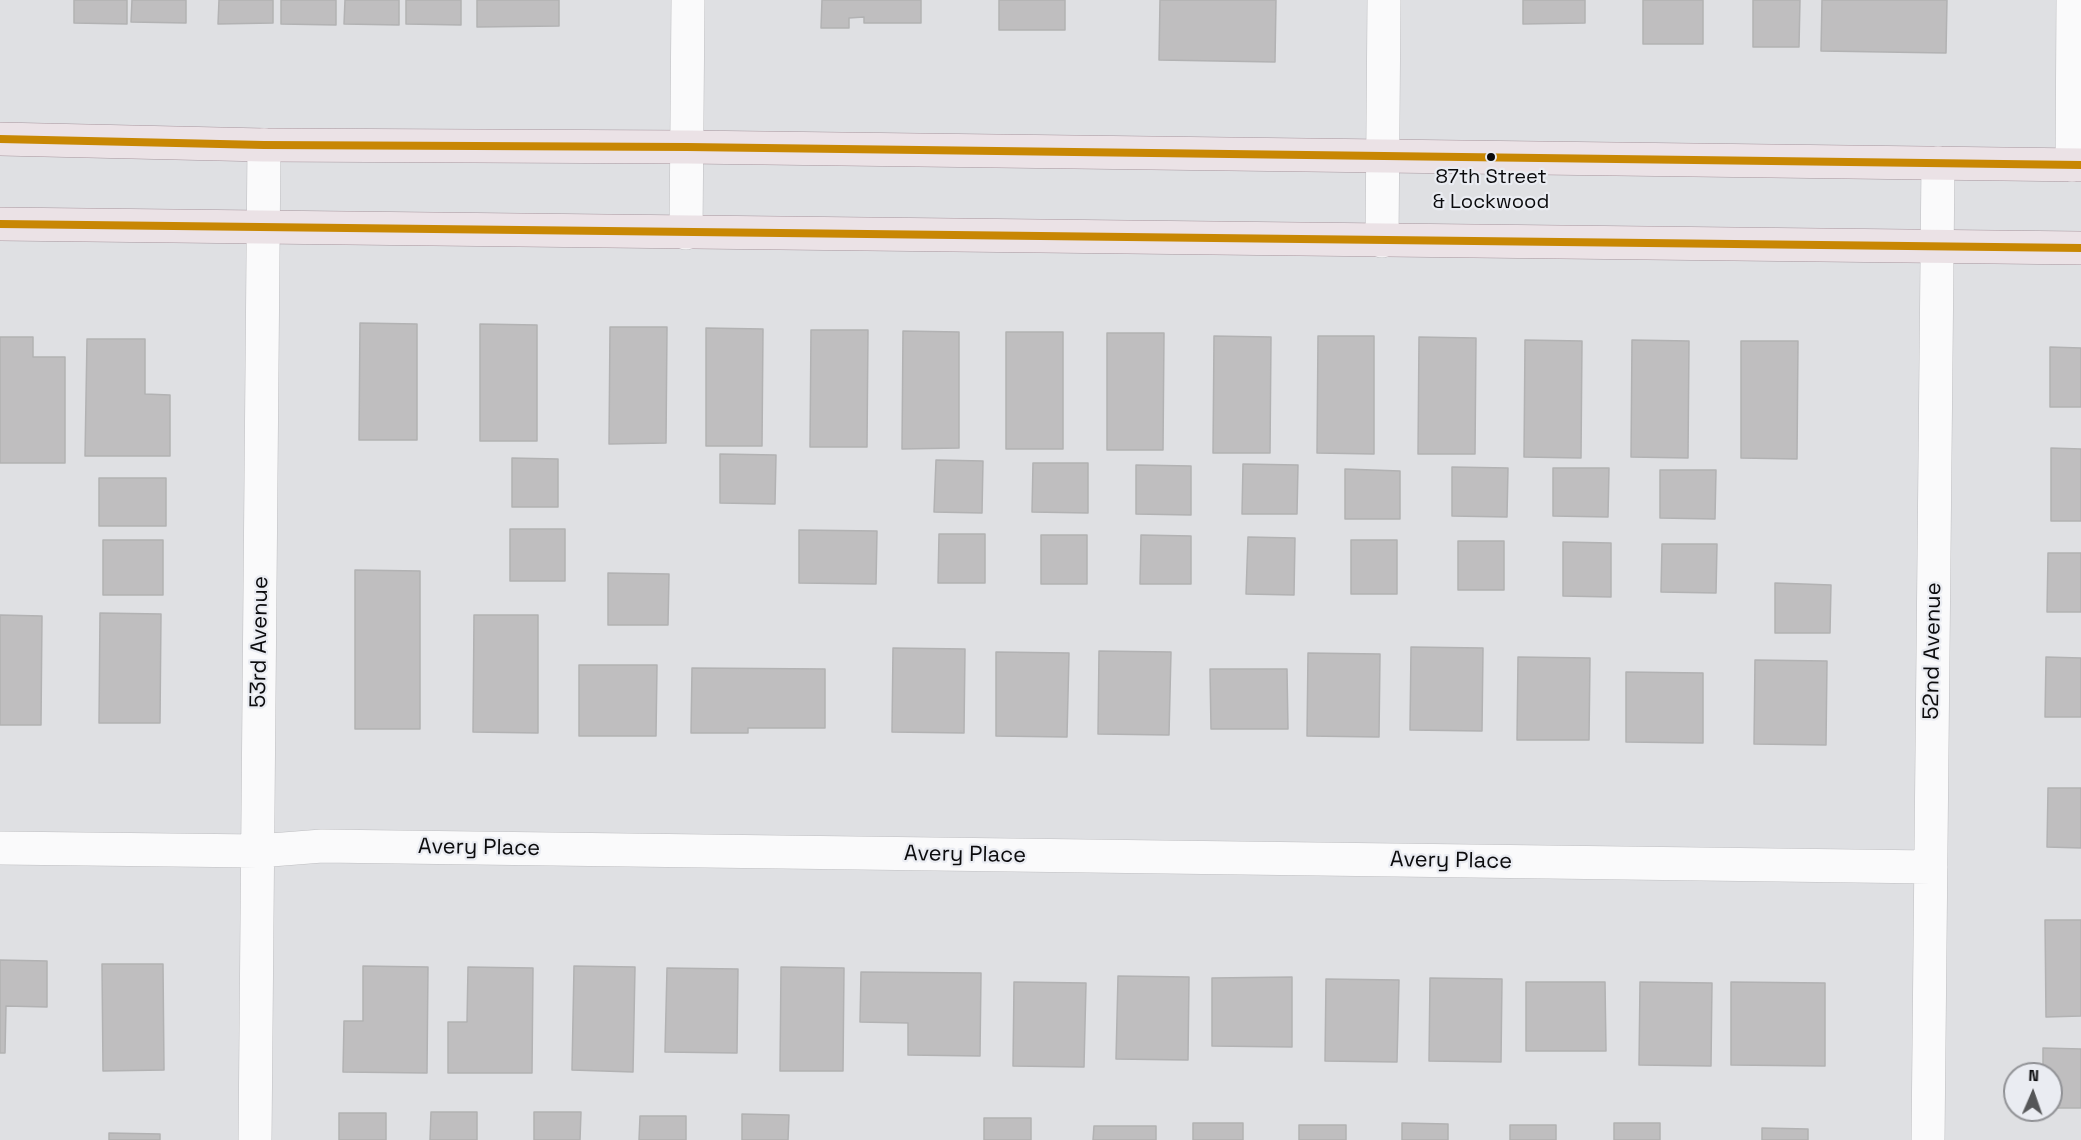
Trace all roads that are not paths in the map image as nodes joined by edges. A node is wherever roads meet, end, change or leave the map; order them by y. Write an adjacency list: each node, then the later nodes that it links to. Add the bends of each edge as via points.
1 (688, 0): 6 (street)
2 (1384, 0): 7 (street)
3 (2073, 0): 9 (street)
4 (0, 139): 5 (main road)
5 (264, 145): 6 (main road); 11 (street, 53rd Avenue)
6 (687, 147): 7 (main road); 12 (street)
7 (1383, 157): 8 (main road); 13 (street)
8 (1938, 163): 9 (main road); 14 (street, 52nd Avenue)
9 (2077, 165)
10 (0, 224): 11 (main road)
11 (264, 228): 12 (main road); 17 (street, 53rd Avenue)
12 (686, 232): 13 (main road)
13 (1382, 241): 14 (main road)
14 (1938, 247): 15 (main road); 18 (street, 52nd Avenue)
15 (2081, 248)
16 (0, 848): 17 (street, Avery Place)
17 (258, 851): 18 (street, Avery Place, via 322,846); 19 (street, 53rd Avenue)
18 (1931, 867): 20 (street, 52nd Avenue)
19 (255, 1140)
20 (1928, 1140)

